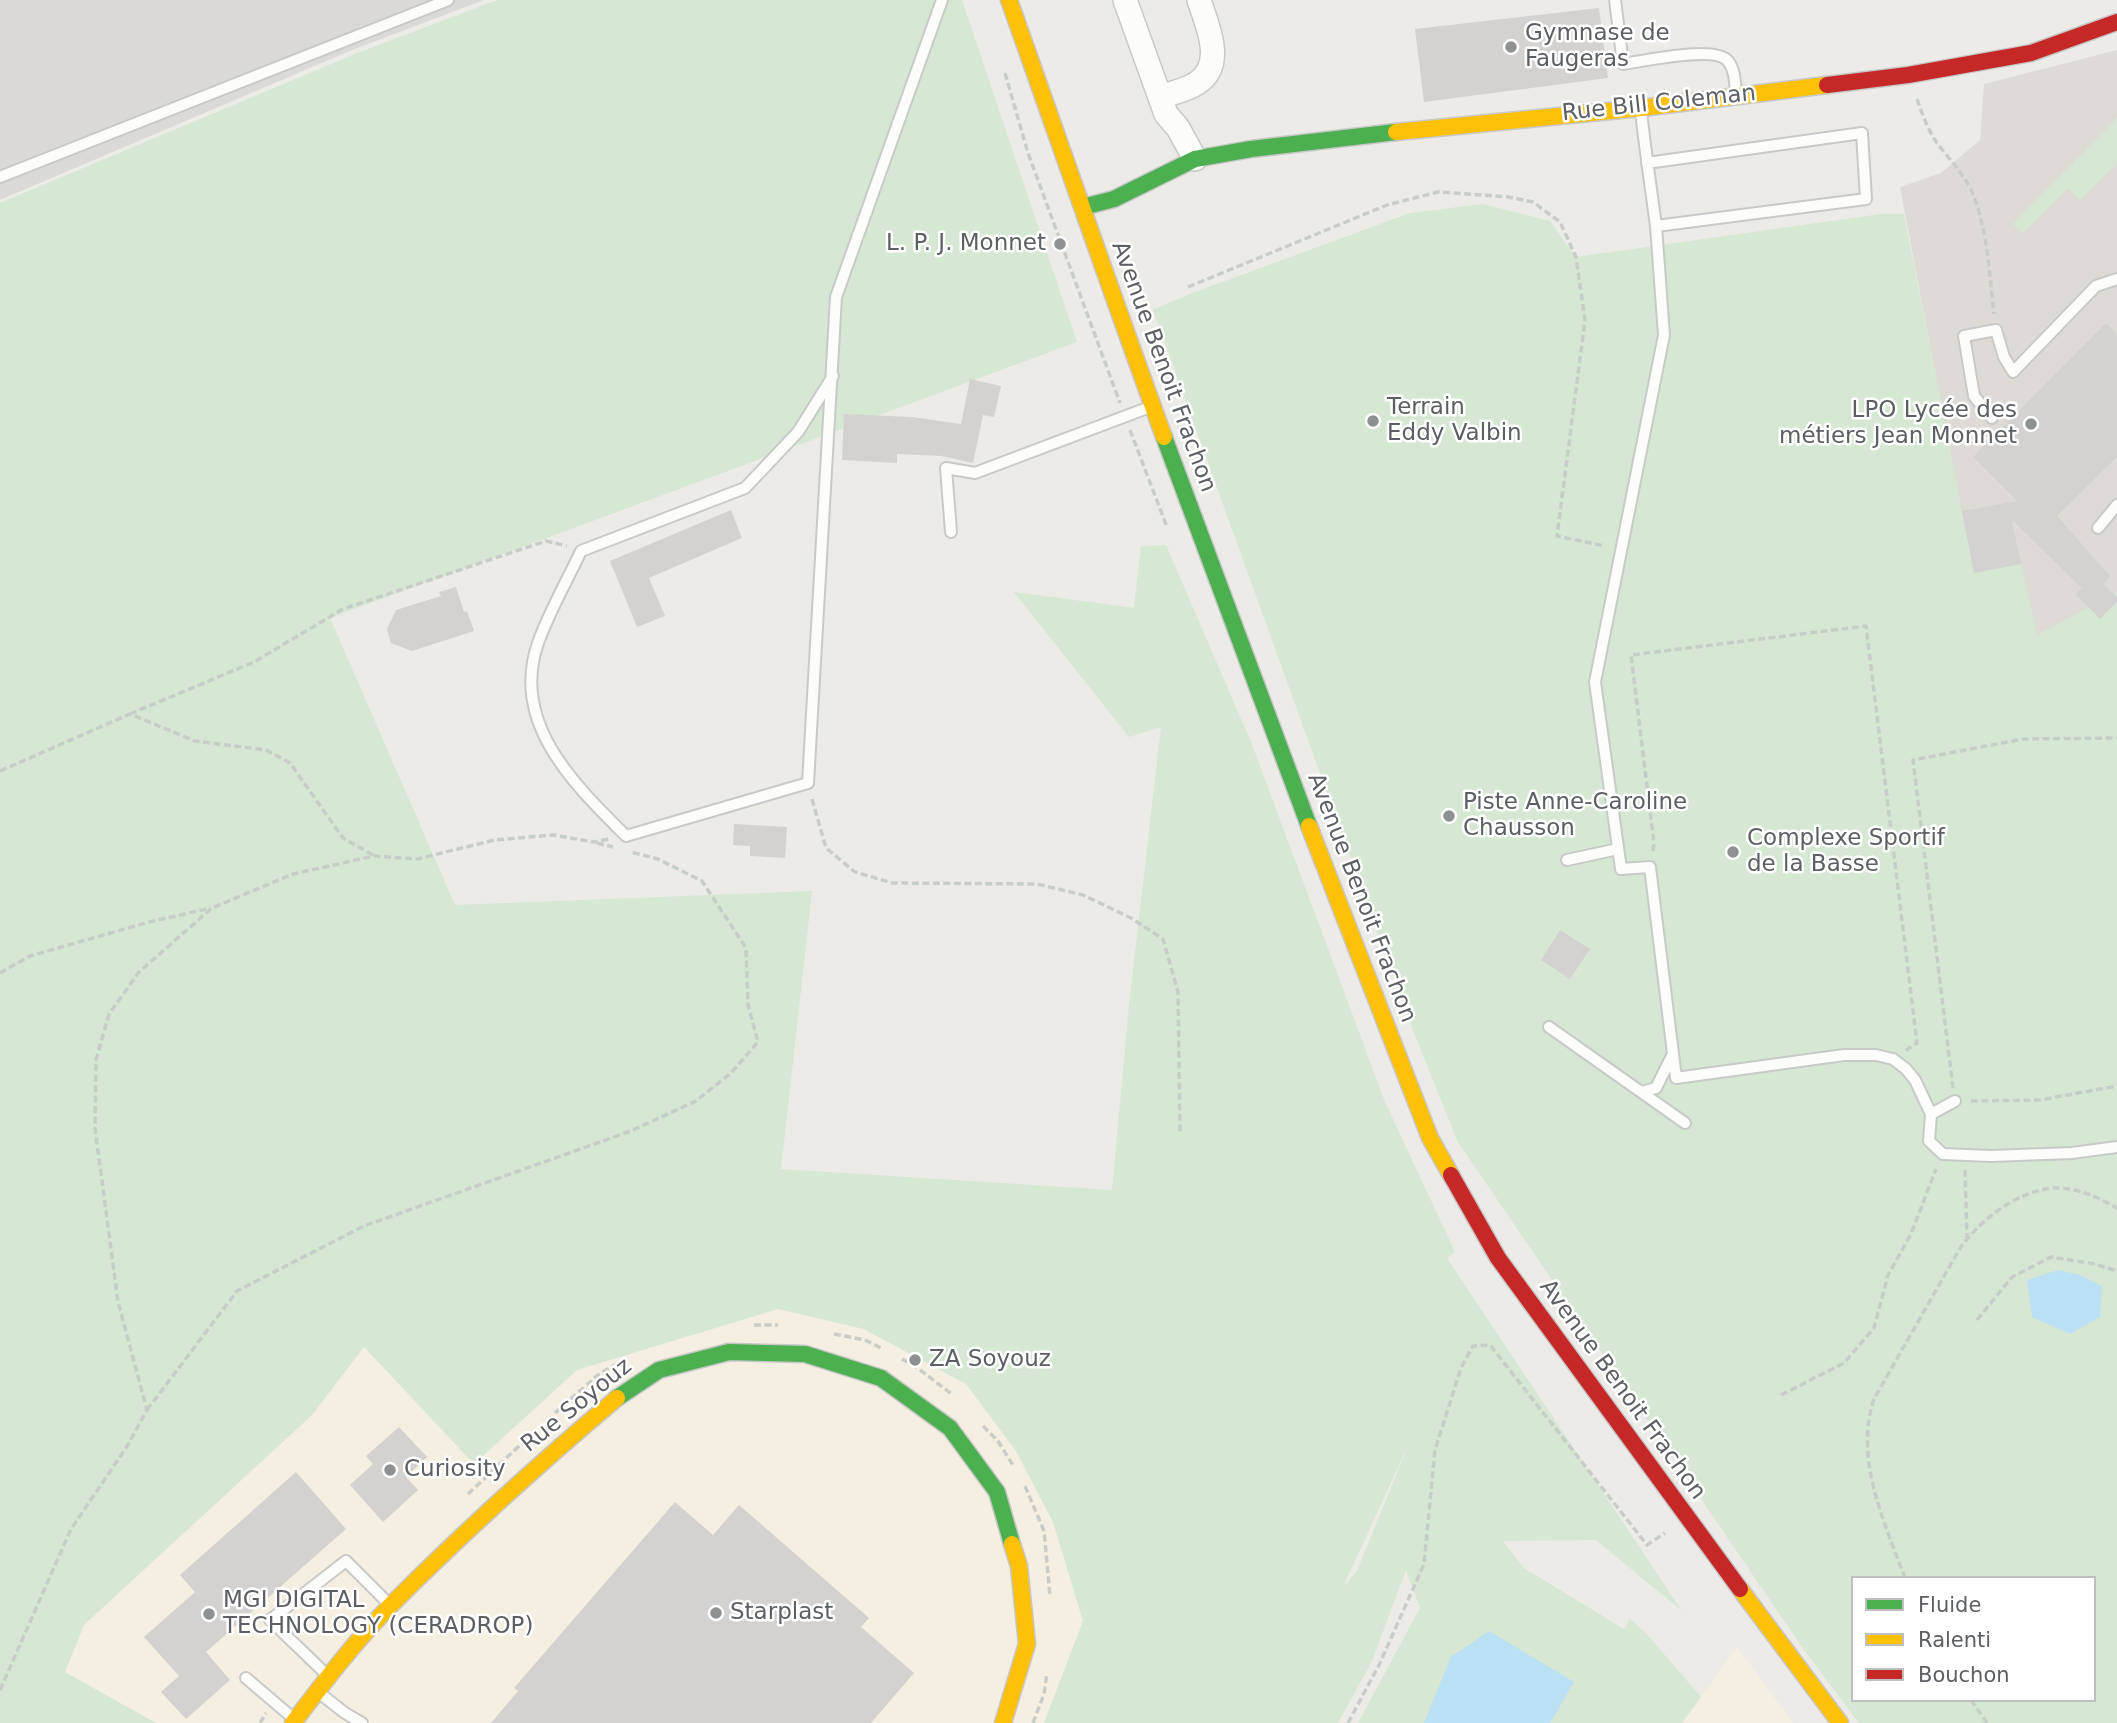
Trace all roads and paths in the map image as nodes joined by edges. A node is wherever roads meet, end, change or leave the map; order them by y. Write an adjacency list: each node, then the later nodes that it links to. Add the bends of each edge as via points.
1 (448, 0): 14 (lane)
2 (942, 0): 20 (lane, via 836,297)
3 (1009, 0): 15 (street, Avenue Benoit Frachon)
4 (1125, 0): 10 (street)
5 (1199, 0): 10 (street, via 1213,47 1207,75)
6 (1615, 0): 9 (lane, via 1623,64 1700,53 1720,55 1734,73)
7 (2117, 22): 8 (street, Rue Bill Coleman, via 2031,52)
8 (1908, 75): 9 (street, Rue Bill Coleman); 19 (path, via 1925,123 1971,191 1984,231)
9 (1736, 96): 11 (street, Rue Bill Coleman)
10 (1160, 97): 12 (street)
11 (1641, 108): 12 (street, Rue Bill Coleman, via 1455,125); 13 (lane)
12 (1195, 159): 15 (street, Rue Bill Coleman, via 1114,199)
13 (1647, 163): 16 (lane); 16 (lane, via 1862,133 1866,199)
14 (0, 177)
15 (1083, 207): 21 (street, Avenue Benoit Frachon)
16 (1656, 226): 27 (lane, via 1664,335)
17 (2117, 279): 19 (lane, via 2096,286 2013,372)
18 (1188, 288): 27 (path, via 1387,205 1438,192 1533,202 1560,222 1576,257 1585,320 1557,536)
19 (1996, 330): 22 (lane, via 1964,336 1974,396)
20 (833, 376): 26 (lane, via 798,432 745,488); 31 (lane)
21 (1153, 406): 25 (lane, via 975,473 946,468); 88 (street, Avenue Benoit Frachon, via 1430,1138 1498,1258)
22 (1992, 418)
23 (2117, 505): 24 (lane)
24 (2098, 528)
25 (951, 532)
26 (583, 550): 28 (path, via 546,541 344,609 254,662); 32 (lane, via 537,644 530,687 541,732 561,765)
27 (1621, 550): 34 (lane, via 1595,682)
28 (130, 714): 30 (path); 35 (path, via 195,741 266,750 290,763 343,838)
29 (2117, 738): 45 (path, via 2023,739 1913,760)
30 (0, 771)
31 (808, 783): 32 (lane); 48 (path, via 826,848 855,872 892,883 1037,884 1083,895 1163,939 1178,992)
32 (626, 836): 33 (path)
33 (594, 842): 35 (path, via 553,835 495,840 416,859); 64 (path, via 658,859 702,881 746,948 748,1005 758,1042 731,1073 696,1101 631,1131 363,1226 237,1290)
34 (1618, 849): 36 (lane); 37 (lane, via 1621,869)
35 (374, 856): 38 (path, via 293,874)
36 (1567, 860)
37 (1650, 867): 41 (lane); 42 (path, via 1654,843 1631,655 1866,626 1917,1043)
38 (212, 908): 39 (path, via 30,956); 64 (path, via 139,972 109,1014 96,1060 95,1128 118,1302)
39 (0, 973)
40 (1549, 1027): 44 (lane)
41 (1673, 1054): 42 (lane, via 1676,1077 1844,1055); 44 (lane, via 1656,1087)
42 (1893, 1059): 46 (lane, via 1915,1080)
43 (2117, 1086): 45 (path, via 2040,1100)
44 (1642, 1092): 47 (lane)
45 (1955, 1101): 46 (lane)
46 (1931, 1114): 50 (lane, via 1929,1141)
47 (1685, 1123)
48 (1180, 1134)
49 (2117, 1147): 51 (lane)
50 (1943, 1154): 51 (lane); 62 (path, via 1912,1234 1888,1275 1874,1328 1844,1363)
51 (1964, 1156): 53 (path)
52 (2117, 1208): 53 (path, via 2090,1194 2058,1188 2021,1196)
53 (1967, 1238): 72 (path, via 1868,1417 1868,1465)
54 (2117, 1271): 55 (path, via 2051,1257 2012,1277)
55 (1977, 1320)
56 (750, 1325): 57 (path)
57 (790, 1327)
58 (829, 1333): 59 (path, via 865,1340)
59 (885, 1350)
60 (895, 1356): 63 (path)
61 (622, 1360): 65 (path, via 599,1374)
62 (1781, 1395)
63 (957, 1399)
64 (148, 1410): 78 (path, via 71,1529)
65 (550, 1418)
66 (982, 1424): 68 (path, via 999,1441)
67 (540, 1426): 70 (path)
68 (1018, 1474)
69 (1024, 1485): 73 (path, via 1044,1531)
70 (463, 1499)
71 (1670, 1530): 87 (path, via 1647,1545 1490,1345 1473,1346 1461,1368 1435,1450 1423,1564)
72 (1904, 1576)
73 (1051, 1599)
74 (391, 1605): 76 (street, Rue Soyouz); 76 (lane, via 346,1561 270,1620); 85 (street, Rue Soyouz, via 561,1445 659,1370 729,1352 805,1354 881,1378 901,1392 950,1428 998,1492 1019,1566 1027,1644)
75 (1048, 1671): 86 (path)
76 (328, 1677): 79 (street, Rue Soyouz)
77 (246, 1678): 80 (lane)
78 (0, 1690)
79 (317, 1691): 82 (street, Rue Soyouz); 84 (lane)
80 (273, 1702): 82 (lane); 83 (path)
81 (1971, 1702): 89 (path)
82 (295, 1721)
83 (260, 1723)
84 (362, 1723)
85 (1003, 1723)
86 (1033, 1723)
87 (1348, 1723)
88 (1840, 1723)
89 (1987, 1723)

